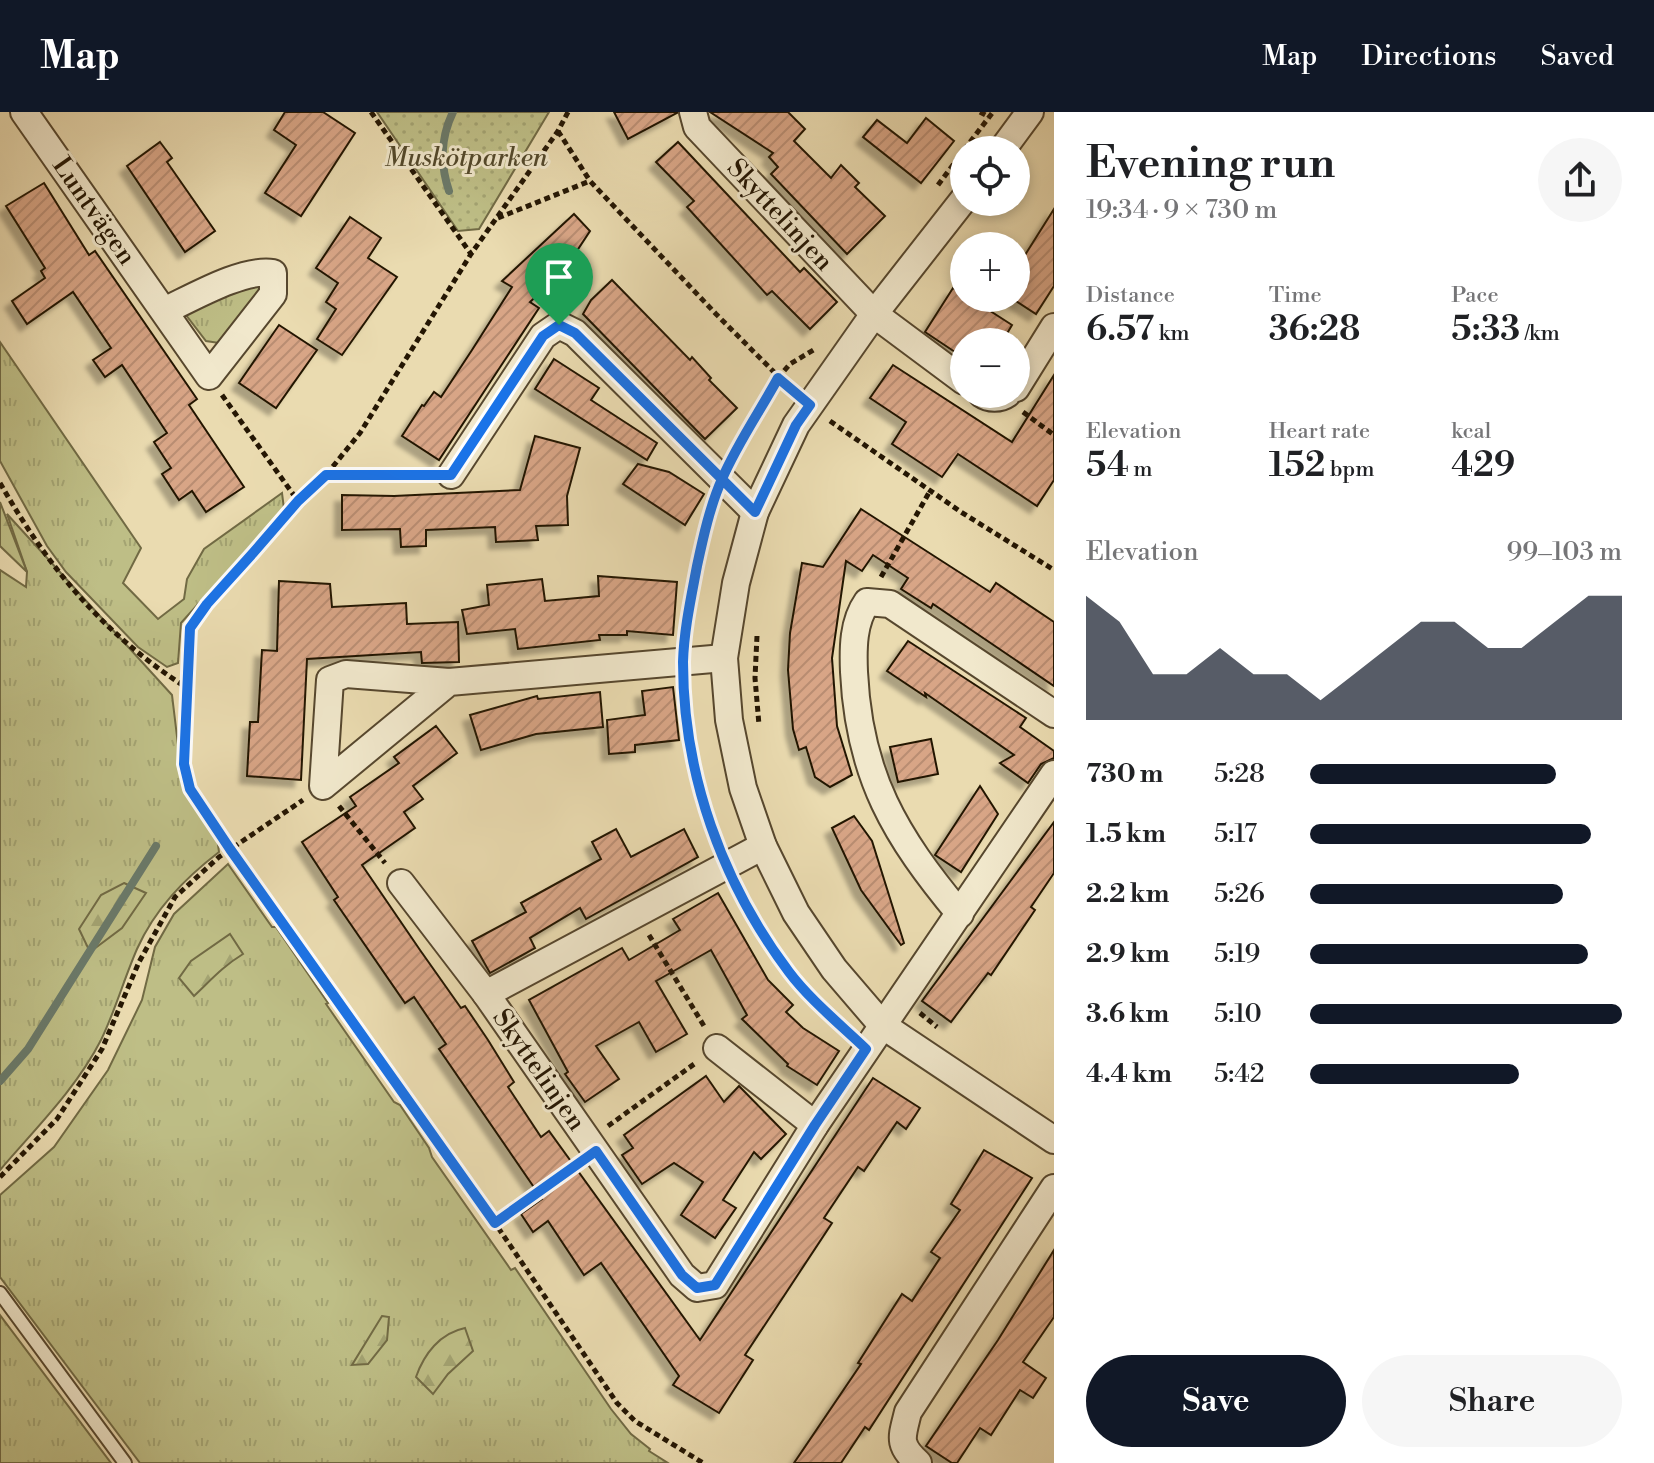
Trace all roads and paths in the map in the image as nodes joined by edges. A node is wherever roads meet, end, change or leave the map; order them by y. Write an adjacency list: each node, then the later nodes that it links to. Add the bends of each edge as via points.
1 (24, 112): 17 (street, Luntvägen)
2 (371, 112): 16 (path)
3 (568, 112): 8 (path)
4 (693, 112): 18 (street, Skyttelinjen, via 697,127)
5 (980, 112): 7 (path)
6 (1030, 112): 10 (street)
7 (991, 115): 9 (path)
8 (558, 131): 12 (path); 15 (path)
9 (975, 136)
10 (1012, 136)
11 (950, 169): 13 (path)
12 (590, 181): 15 (path); 24 (path)
13 (937, 186)
14 (951, 216): 18 (street)
15 (497, 218): 16 (path)
16 (471, 254): 28 (path, via 360,433)
17 (164, 311): 23 (street, Luntvägen); 23 (street, via 242,277 273,273 273,294)
18 (874, 314): 22 (street, Skyttelinjen); 25 (street)
19 (1054, 327): 21 (street)
20 (822, 345): 24 (path)
21 (1030, 357)
22 (950, 371)
23 (209, 376): 33 (path)
24 (778, 378): 25 (path); 30 (path)
25 (810, 405): 32 (path); 34 (street)
26 (1021, 408): 27 (path)
27 (1054, 435)
28 (326, 475): 29 (path); 33 (path)
29 (451, 475): 30 (street, via 543,336 559,325 575,333)
30 (722, 479): 34 (street); 38 (path, via 701,545)
31 (0, 483): 40 (path, via 63,580 135,652)
32 (930, 491): 35 (path); 36 (path)
33 (298, 501): 40 (path, via 190,628)
34 (755, 512): 37 (street)
35 (1054, 570)
36 (867, 602): 41 (street, via 890,604); 49 (street, via 853,647 863,745 887,812 920,866)
37 (724, 658): 38 (street); 44 (street, via 729,720 743,788)
38 (683, 662): 39 (street); 46 (path, via 688,733)
39 (449, 682): 43 (street); 43 (street, via 346,674 330,680)
40 (187, 688): 45 (path, via 184,764 190,789)
41 (1054, 714)
42 (1054, 774): 49 (street, Skyttelinjen)
43 (323, 786): 45 (path); 47 (path)
44 (763, 846): 46 (street, Skyttelinjen); 51 (street, via 796,913)
45 (230, 849): 57 (path, via 175,897 139,962 102,1049 57,1119); 59 (path)
46 (725, 866): 48 (street, Skyttelinjen); 53 (path, via 791,975)
47 (401, 883): 50 (street, Skyttelinjen)
48 (636, 914): 50 (street, Skyttelinjen); 52 (path)
49 (960, 914): 51 (street, Skyttelinjen)
50 (486, 994): 56 (street, Skyttelinjen)
51 (882, 1025): 53 (street, Skyttelinjen); 55 (street)
52 (717, 1048): 54 (street); 56 (path)
53 (866, 1049): 54 (street, Skyttelinjen)
54 (815, 1125): 56 (street, Skyttelinjen, via 715,1285 697,1288 682,1275)
55 (1054, 1140)
56 (592, 1146): 59 (path)
57 (0, 1177)
58 (1054, 1188): 63 (street, via 908,1412 901,1439)
59 (495, 1223): 62 (path, via 617,1403 635,1421)
60 (0, 1293): 61 (lane)
61 (125, 1463)
62 (703, 1463)
63 (918, 1463)

